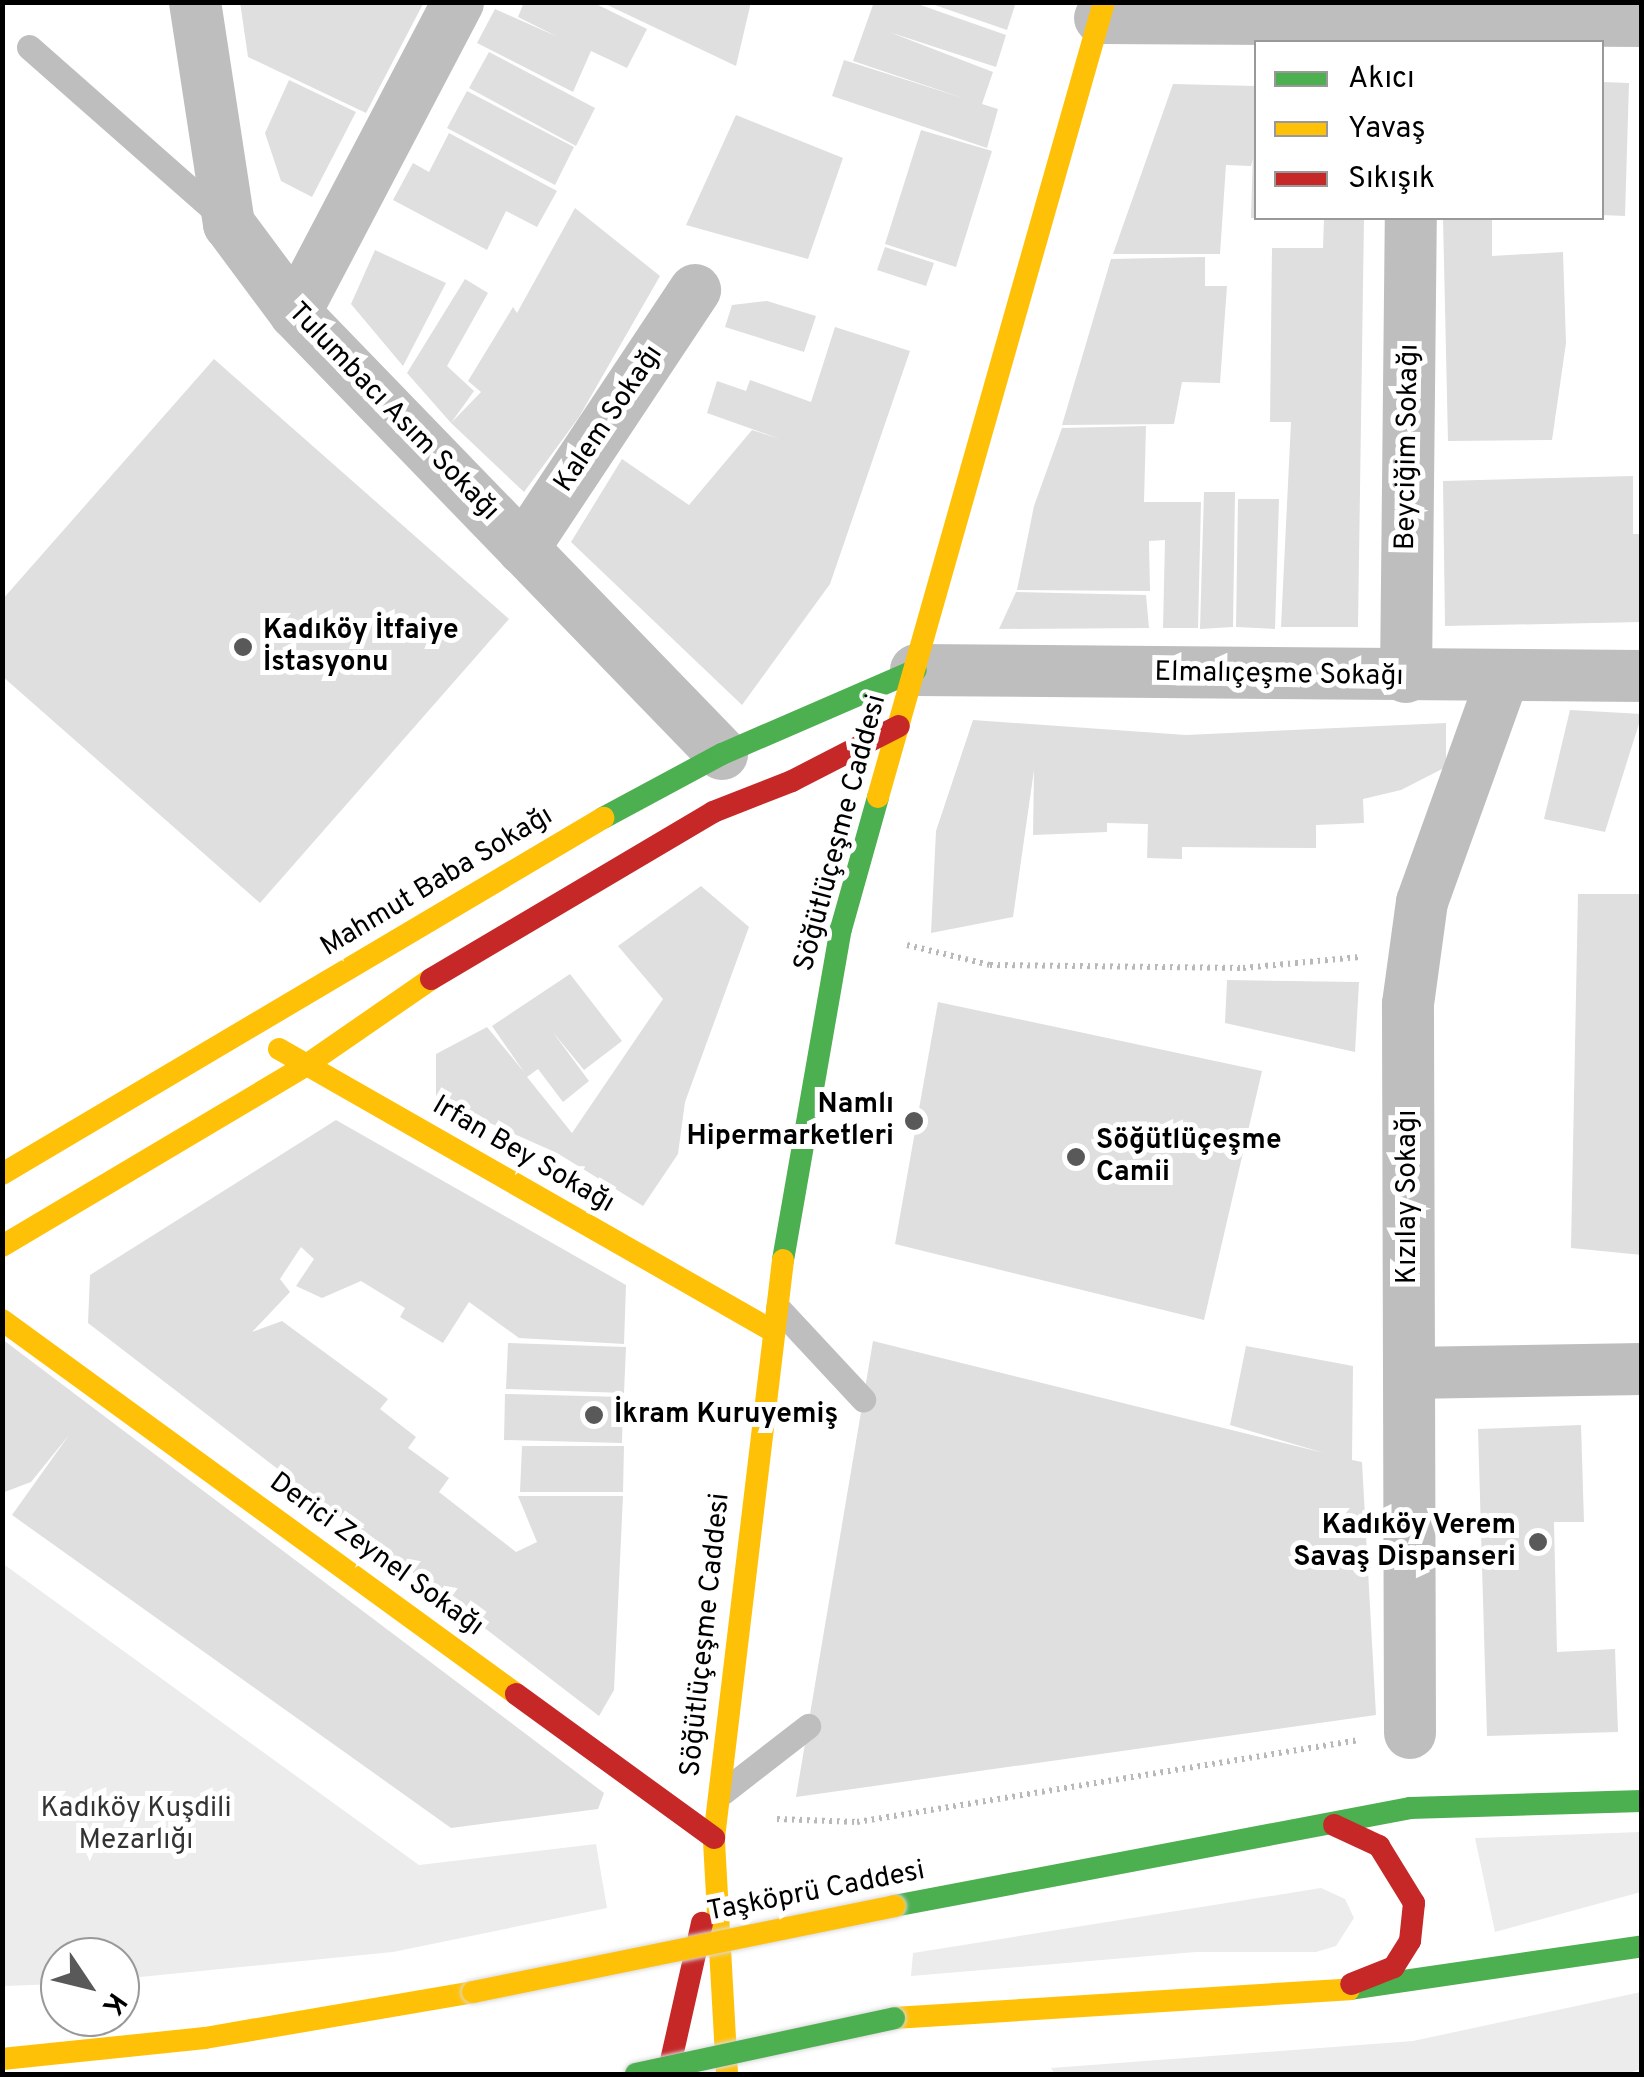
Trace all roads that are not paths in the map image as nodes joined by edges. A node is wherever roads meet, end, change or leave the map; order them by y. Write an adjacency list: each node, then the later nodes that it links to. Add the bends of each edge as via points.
1 (195, 2): 8 (street, Tulumbacı Asım Sokağı)
2 (458, 2): 10 (street)
3 (1102, 10): 5 (street); 12 (main road, Söğütlüçeşme Caddesi)
4 (1642, 21): 5 (street)
5 (1412, 33)
6 (29, 47): 8 (lane)
7 (1410, 220): 15 (street, Beyciğim Sokağı)
8 (230, 224): 10 (street, Tulumbacı Asım Sokağı)
9 (695, 290): 11 (street, Kalem Sokağı)
10 (295, 313): 11 (street, Tulumbacı Asım Sokağı)
11 (523, 549): 17 (street, Tulumbacı Asım Sokağı)
12 (916, 670): 15 (street, Elmalıçeşme Sokağı); 16 (main road, Söğütlüçeşme Caddesi); 17 (main road, Mahmut Baba Sokağı)
13 (1642, 676): 14 (street, Elmalıçeşme Sokağı)
14 (1503, 677): 15 (street, Elmalıçeşme Sokağı); 25 (street, Kızılay Sokağı, via 1422,902 1415,952 1408,1004)
15 (1406, 678)
16 (899, 726): 19 (main road, via 792,781 713,812 486,941); 22 (main road, Söğütlüçeşme Caddesi, via 840,928)
17 (722, 754): 18 (main road, Mahmut Baba Sokağı)
18 (248, 1029): 19 (main road, Irfan Bey Sokağı); 20 (main road, Mahmut Baba Sokağı)
19 (305, 1066): 21 (main road); 22 (main road, Irfan Bey Sokağı)
20 (2, 1174)
21 (2, 1246)
22 (773, 1318): 26 (lane); 29 (main road, Söğütlüçeşme Caddesi)
23 (2, 1320): 32 (main road, Derici Zeynel Sokağı)
24 (1642, 1370): 25 (street)
25 (1409, 1373): 28 (street, Kızılay Sokağı)
26 (863, 1399)
27 (808, 1726): 29 (lane)
28 (1391, 1735)
29 (718, 1795): 32 (main road, Söğütlüçeşme Caddesi)
30 (1642, 1801): 31 (main road, Taşköprü Caddesi, via 1410,1808)
31 (1334, 1825): 35 (main road, via 1359,1832 1395,1865 1410,1888 1414,1921 1394,1968); 36 (main road, Taşköprü Caddesi, bridge, via 473,1992 205,2038)
32 (714, 1838): 33 (main road, Söğütlüçeşme Caddesi)
33 (715, 1877): 38 (main road); 39 (main road)
34 (1642, 1946): 35 (main road)
35 (1334, 1991): 37 (main road, bridge, via 894,2018)
36 (2, 2059)
37 (636, 2074)
38 (668, 2074)
39 (727, 2074)

